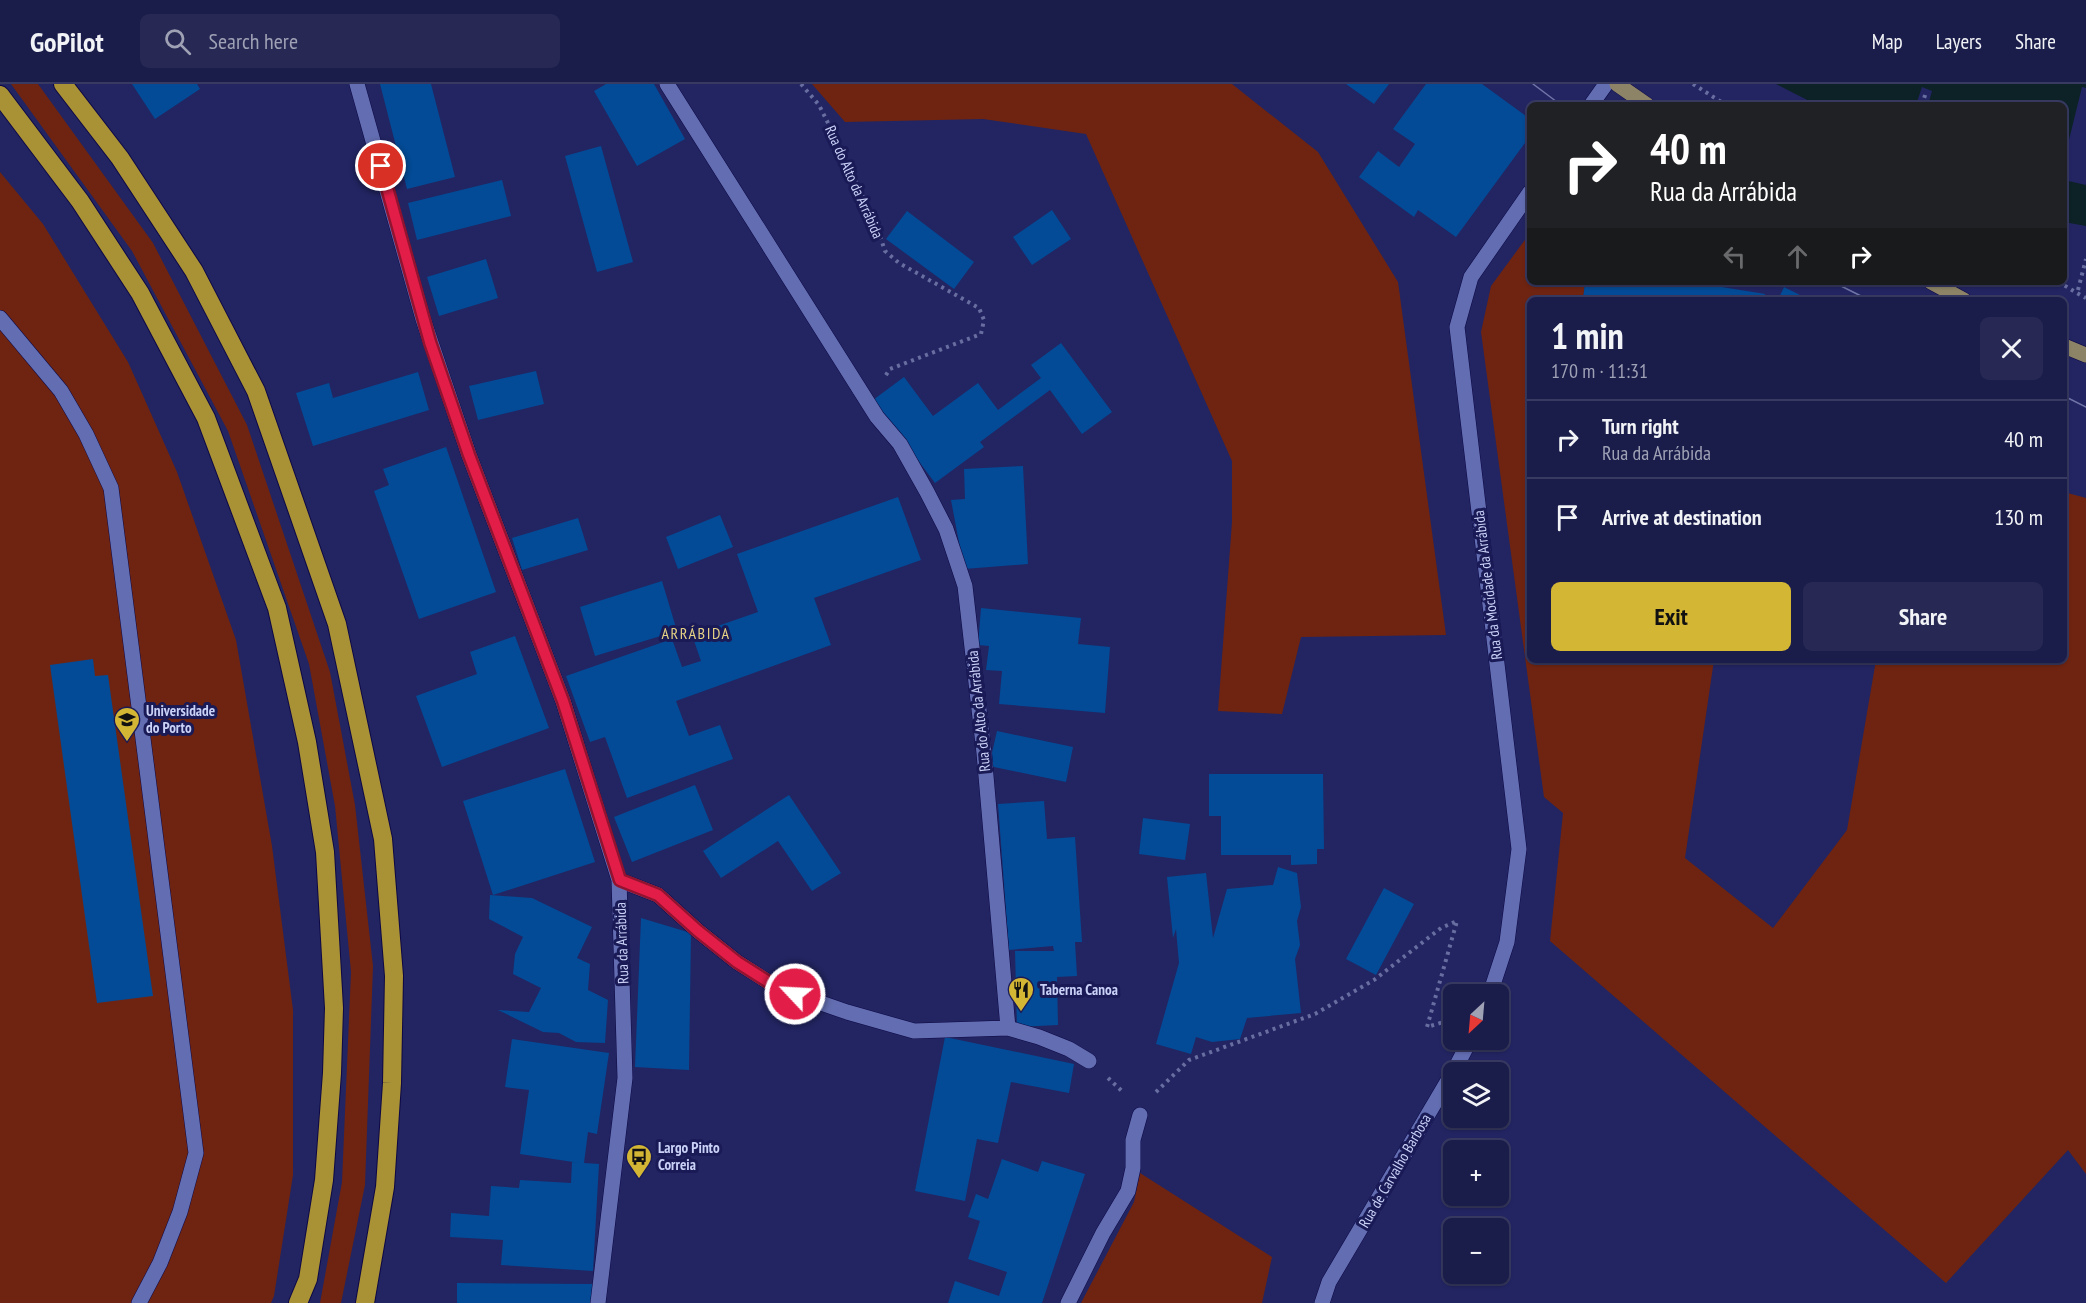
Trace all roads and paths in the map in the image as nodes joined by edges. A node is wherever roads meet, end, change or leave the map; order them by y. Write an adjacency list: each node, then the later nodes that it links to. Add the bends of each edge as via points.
1 (63, 84): 34 (highway, via 120,158 194,271 256,391 337,624 382,839 394,976 385,1187)
2 (357, 84): 25 (street, Rua da Arrábida, via 423,319 469,455 563,701)
3 (667, 84): 24 (street, Rua do Alto da Arrábida)
4 (801, 84): 24 (path, Rua do Alto da Arrábida, via 819,105 885,251 899,263 979,308 984,320 981,334 890,369 872,399)
5 (1606, 84): 10 (street)
6 (1617, 84): 11 (main road)
7 (1693, 84): 12 (path)
8 (1926, 92): 13 (path)
9 (0, 95): 33 (highway, via 80,201 140,294 206,418 277,608 307,742 325,852 334,1008 324,1180 308,1279)
10 (1593, 102)
11 (1643, 102)
12 (1721, 102)
13 (1923, 102)
14 (1527, 196): 26 (street, Rua da Mocidade da Arrábida, via 1471,277 1457,327 1519,849 1507,942)
15 (2086, 259): 18 (path)
16 (1936, 285): 19 (main road)
17 (2066, 285): 20 (path)
18 (2078, 290)
19 (1958, 297)
20 (2086, 298)
21 (0, 318): 32 (street, via 61,391 111,488 196,1153 180,1212)
22 (2067, 347): 23 (main road)
23 (2086, 355)
24 (878, 417): 28 (street, Rua do Alto da Arrábida, via 900,444 927,492 965,586)
25 (620, 880): 28 (street, via 658,895 729,956 778,988 914,1031); 35 (street, Rua da Arrábida, via 625,1078)
26 (1493, 984)
27 (1443, 1022): 31 (path, via 1427,1027 1457,921 1441,928 1374,981 1315,1014 1189,1060 1159,1087)
28 (1008, 1028): 30 (street, via 1069,1049)
29 (1465, 1050): 37 (street, Rua de Carvalho Barbosa, via 1329,1282)
30 (1089, 1061): 31 (path)
31 (1140, 1115): 36 (street, via 1132,1140 1133,1168 1128,1191)
32 (139, 1303)
33 (298, 1303)
34 (365, 1303)
35 (598, 1303)
36 (1068, 1303)
37 (1322, 1303)

